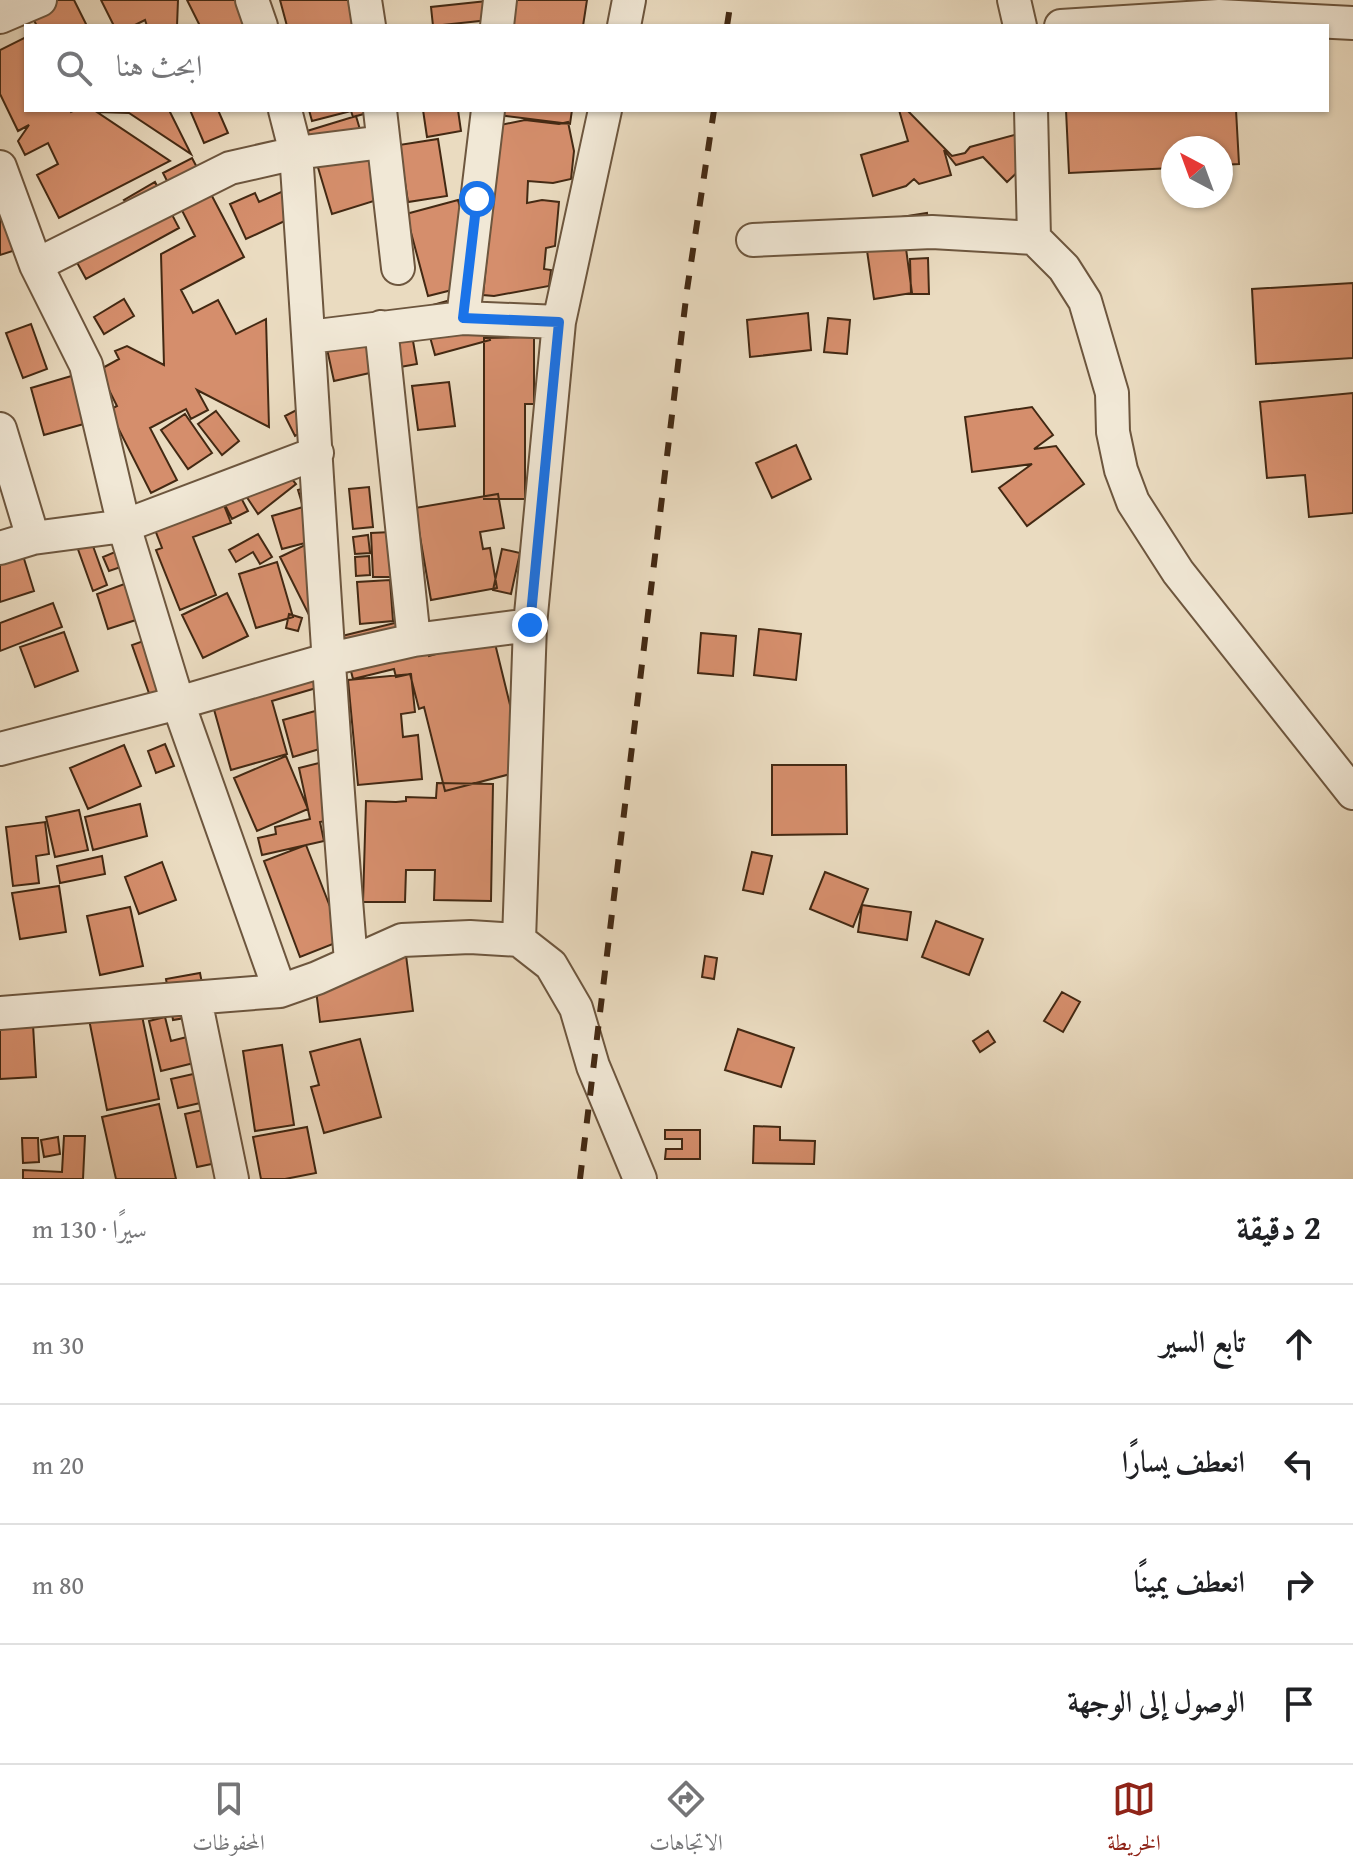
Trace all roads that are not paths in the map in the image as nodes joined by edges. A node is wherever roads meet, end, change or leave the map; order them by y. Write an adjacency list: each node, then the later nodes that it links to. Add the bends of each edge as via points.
1 (40, 0): 7 (street)
2 (252, 0): 9 (street)
3 (365, 0): 10 (street)
4 (500, 0): 11 (street)
5 (629, 0): 12 (street)
6 (1014, 0): 13 (street)
7 (0, 17)
8 (1353, 23): 14 (street, via 1219,16)
9 (260, 24)
10 (369, 24)
11 (497, 24)
12 (624, 24)
13 (1020, 24)
14 (1093, 24)
15 (286, 112): 21 (street)
16 (380, 112): 20 (street)
17 (488, 112): 27 (street)
18 (605, 112): 28 (street)
19 (1031, 112): 23 (street)
20 (383, 142): 21 (street); 26 (street)
21 (296, 153): 25 (street, via 230,168); 30 (street)
22 (0, 167): 25 (street)
23 (1034, 238): 24 (street, via 932,232); 41 (street, via 1064,268 1085,301 1112,393 1113,432 1133,502 1178,572)
24 (753, 240)
25 (36, 265): 33 (street, via 86,365)
26 (398, 268)
27 (463, 318): 28 (street); 29 (street)
28 (559, 322): 36 (street)
29 (381, 327): 30 (street); 37 (street)
30 (309, 337): 32 (street)
31 (0, 429): 34 (street)
32 (317, 453): 33 (street); 38 (street)
33 (124, 526): 34 (street); 39 (street)
34 (33, 538): 35 (street)
35 (0, 548)
36 (530, 625): 37 (street); 42 (street)
37 (414, 640): 38 (street)
38 (330, 659): 39 (street); 43 (street)
39 (178, 703): 40 (street); 44 (street)
40 (0, 749)
41 (1353, 793)
42 (519, 940): 43 (street, via 402,940); 48 (street, via 551,965 576,1008 593,1066)
43 (351, 961): 44 (street)
44 (280, 991): 45 (street)
45 (195, 999): 46 (street); 47 (street)
46 (0, 1013)
47 (232, 1179)
48 (640, 1179)

